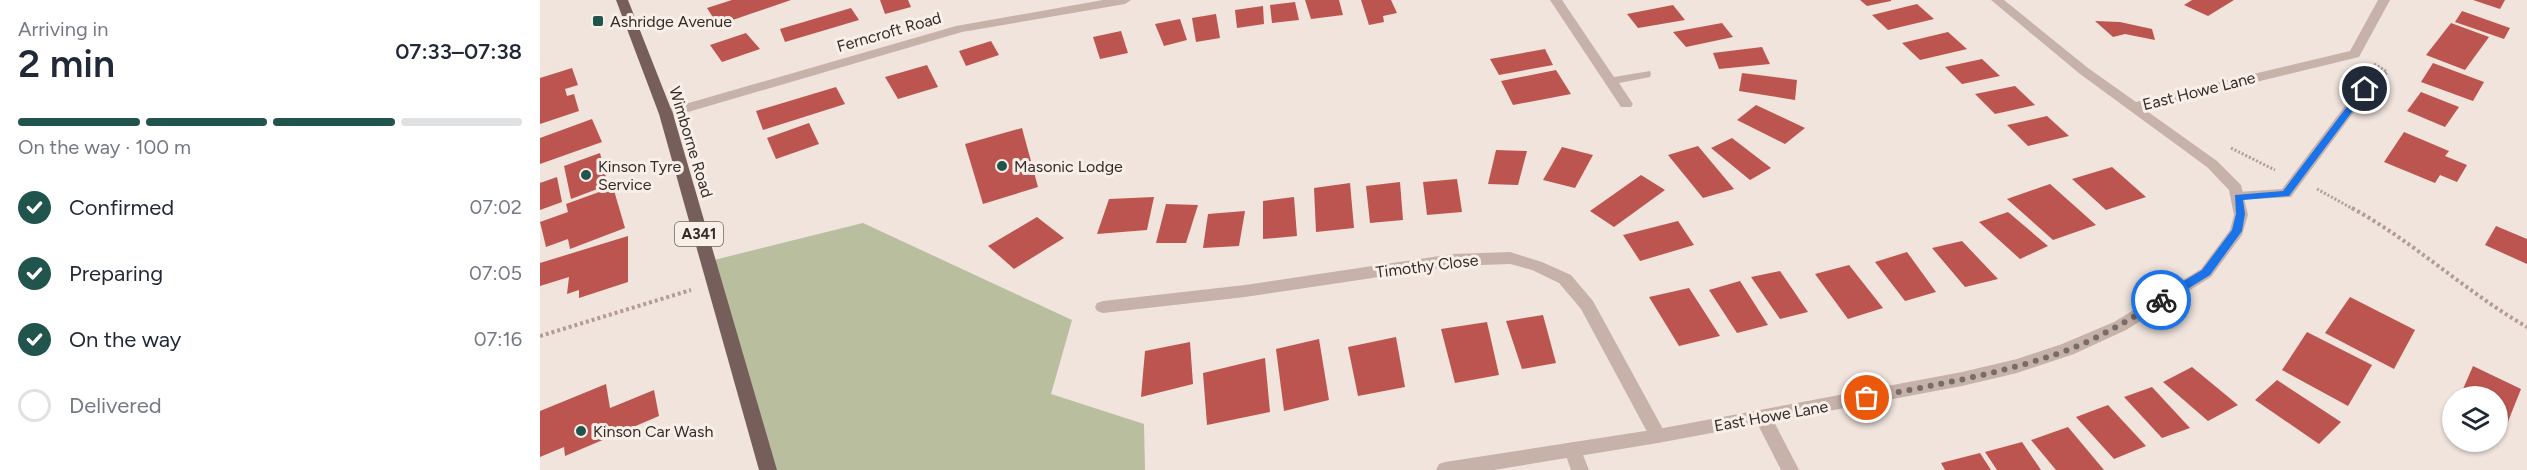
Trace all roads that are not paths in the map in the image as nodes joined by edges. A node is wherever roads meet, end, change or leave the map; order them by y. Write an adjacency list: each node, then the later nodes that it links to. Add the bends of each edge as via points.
1 (622, 0): 11 (main road, Wimborne Road / A341)
2 (1125, 0): 11 (street, Ferncroft Road, via 960,29)
3 (1556, 0): 7 (street)
4 (1997, 0): 10 (street)
5 (2384, 0): 10 (street, East Howe Lane, via 2355,54)
6 (1645, 74): 7 (street)
7 (1611, 81): 9 (street)
8 (2365, 89): 12 (street, via 2286,194)
9 (1626, 104)
10 (2134, 107): 12 (street, East Howe Lane, via 2212,164 2236,188)
11 (666, 114): 17 (main road, Wimborne Road / A341)
12 (2238, 197): 14 (street, East Howe Lane, via 2241,214 2237,231 2206,273 2120,326 2017,366)
13 (1103, 308): 15 (street, Timothy Close, via 1453,260 1510,258 1565,279 1587,305)
14 (1763, 417): 15 (street, East Howe Lane); 20 (street)
15 (1658, 436): 16 (street, East Howe Lane)
16 (1573, 450): 18 (street, East Howe Lane); 19 (street)
17 (768, 470)
18 (1445, 470)
19 (1580, 470)
20 (1790, 470)

